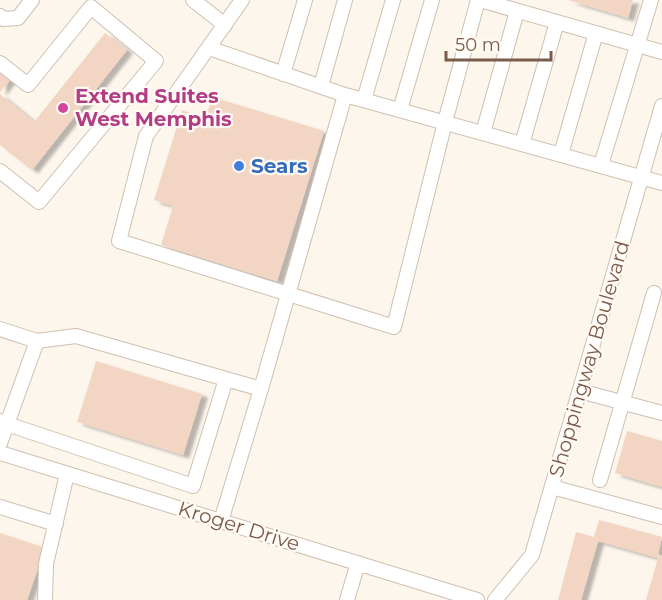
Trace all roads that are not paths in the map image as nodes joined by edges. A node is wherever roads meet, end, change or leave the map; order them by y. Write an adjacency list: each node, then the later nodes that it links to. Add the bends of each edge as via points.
1 (32, 0): 11 (street, via 18,18)
2 (193, 0): 13 (street)
3 (242, 0): 13 (street)
4 (305, 0): 19 (street)
5 (345, 0): 20 (street)
6 (393, 0): 22 (street)
7 (432, 0): 24 (street)
8 (479, 0): 10 (street); 25 (street)
9 (651, 0): 15 (street)
10 (517, 11): 12 (street); 26 (street)
11 (0, 16)
12 (557, 22): 14 (street); 27 (street)
13 (225, 25): 16 (street)
14 (596, 33): 15 (street); 28 (street)
15 (637, 45): 17 (street); 29 (street)
16 (209, 48): 19 (street); 34 (street, via 146,136 119,241)
17 (662, 52)
18 (0, 63): 30 (street, via 28,85 91,7 156,60 39,202)
19 (283, 74): 20 (street)
20 (321, 86): 21 (street)
21 (345, 95): 22 (street); 34 (street)
22 (364, 100): 24 (street)
23 (662, 106): 31 (street, Shoppingway Boulevard)
24 (400, 110): 25 (street)
25 (445, 122): 26 (street); 34 (street, via 393,327)
26 (483, 133): 27 (street)
27 (522, 144): 28 (street)
28 (561, 154): 29 (street)
29 (601, 165): 31 (street)
30 (0, 171)
31 (642, 176): 32 (street); 39 (street, Shoppingway Boulevard)
32 (662, 183)
33 (654, 293): 40 (street)
34 (288, 294): 38 (street)
35 (0, 329): 36 (street)
36 (37, 341): 37 (street, via 76,336); 42 (street)
37 (226, 379): 38 (street); 42 (street, via 193,486)
38 (261, 389): 50 (street)
39 (580, 391): 40 (street); 47 (street, Shoppingway Boulevard)
40 (623, 402): 41 (street); 46 (street)
41 (662, 413)
42 (4, 422): 43 (street)
43 (0, 443)
44 (0, 453): 45 (street, Kroger Drive)
45 (67, 474): 50 (street, Kroger Drive); 51 (street)
46 (600, 480)
47 (552, 487): 49 (street); 56 (street, Shoppingway Boulevard, via 532,555)
48 (0, 507): 51 (street)
49 (662, 517)
50 (221, 521): 52 (street, Kroger Drive)
51 (56, 524): 53 (street, via 46,564)
52 (358, 563): 54 (street); 55 (street, Kroger Drive)
53 (45, 600)
54 (347, 600)
55 (477, 600)
56 (495, 600)

